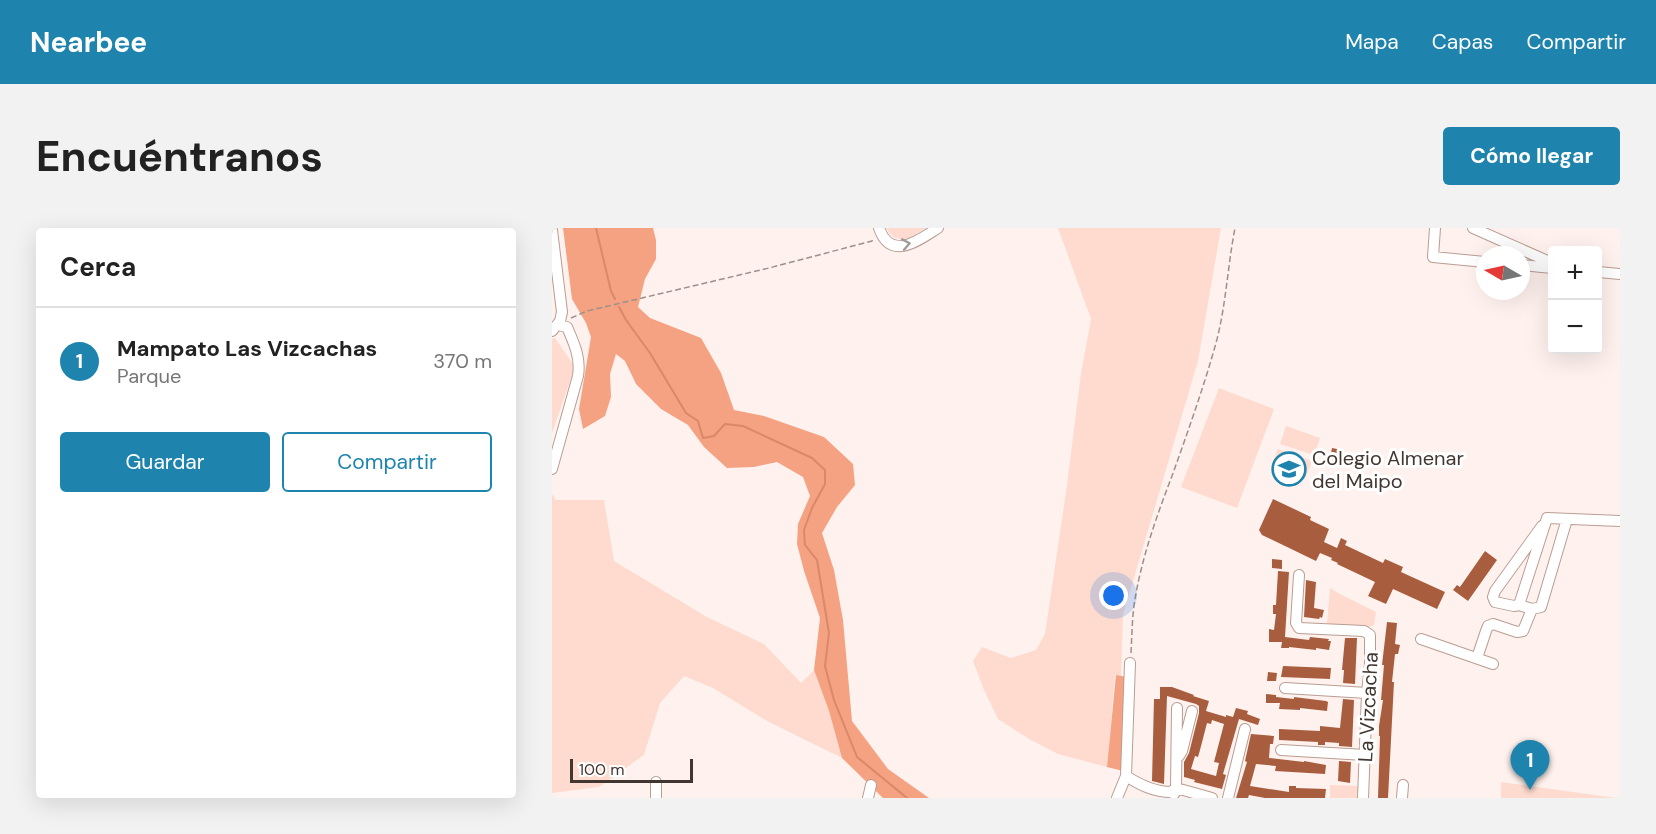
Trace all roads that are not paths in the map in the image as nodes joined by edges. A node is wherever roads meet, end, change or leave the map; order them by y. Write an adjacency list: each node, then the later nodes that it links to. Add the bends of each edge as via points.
1 (938, 228): 5 (street, one-way to 1, via 890,243 906,246)
2 (1436, 228): 6 (street, via 1433,257)
3 (1473, 228): 7 (street)
4 (552, 230): 12 (street, via 562,312)
5 (879, 230)
6 (1476, 261)
7 (1548, 261)
8 (1530, 266): 9 (street)
9 (1548, 268)
10 (1602, 272): 11 (street)
11 (1620, 274)
12 (555, 328): 13 (street, via 567,327 579,365)
13 (552, 469)
14 (1547, 518): 15 (street); 18 (street); 18 (street, via 1493,597 1495,602)
15 (1567, 519): 16 (street); 19 (street, via 1541,607)
16 (1620, 521)
17 (1299, 575): 25 (street, La Vizcacha, via 1299,628 1364,631 1370,635)
18 (1519, 605): 19 (street)
19 (1532, 609): 21 (street, via 1523,631 1488,626)
20 (1421, 639): 21 (street)
21 (1477, 658): 23 (street)
22 (1130, 663): 32 (street)
23 (1493, 664)
24 (1285, 688): 25 (street)
25 (1367, 693): 30 (street, La Vizcacha)
26 (1177, 708): 31 (street)
27 (1192, 711): 31 (street)
28 (1245, 729): 41 (street)
29 (1281, 750): 30 (street)
30 (1365, 755): 42 (street, La Vizcacha)
31 (1176, 762): 36 (street)
32 (1126, 776): 36 (street, via 1140,785); 39 (street)
33 (656, 782): 37 (street)
34 (871, 785): 38 (street)
35 (1403, 785): 43 (street)
36 (1174, 793): 40 (street)
37 (656, 798)
38 (868, 798)
39 (1117, 798)
40 (1212, 798)
41 (1228, 798)
42 (1363, 798)
43 (1402, 798)

